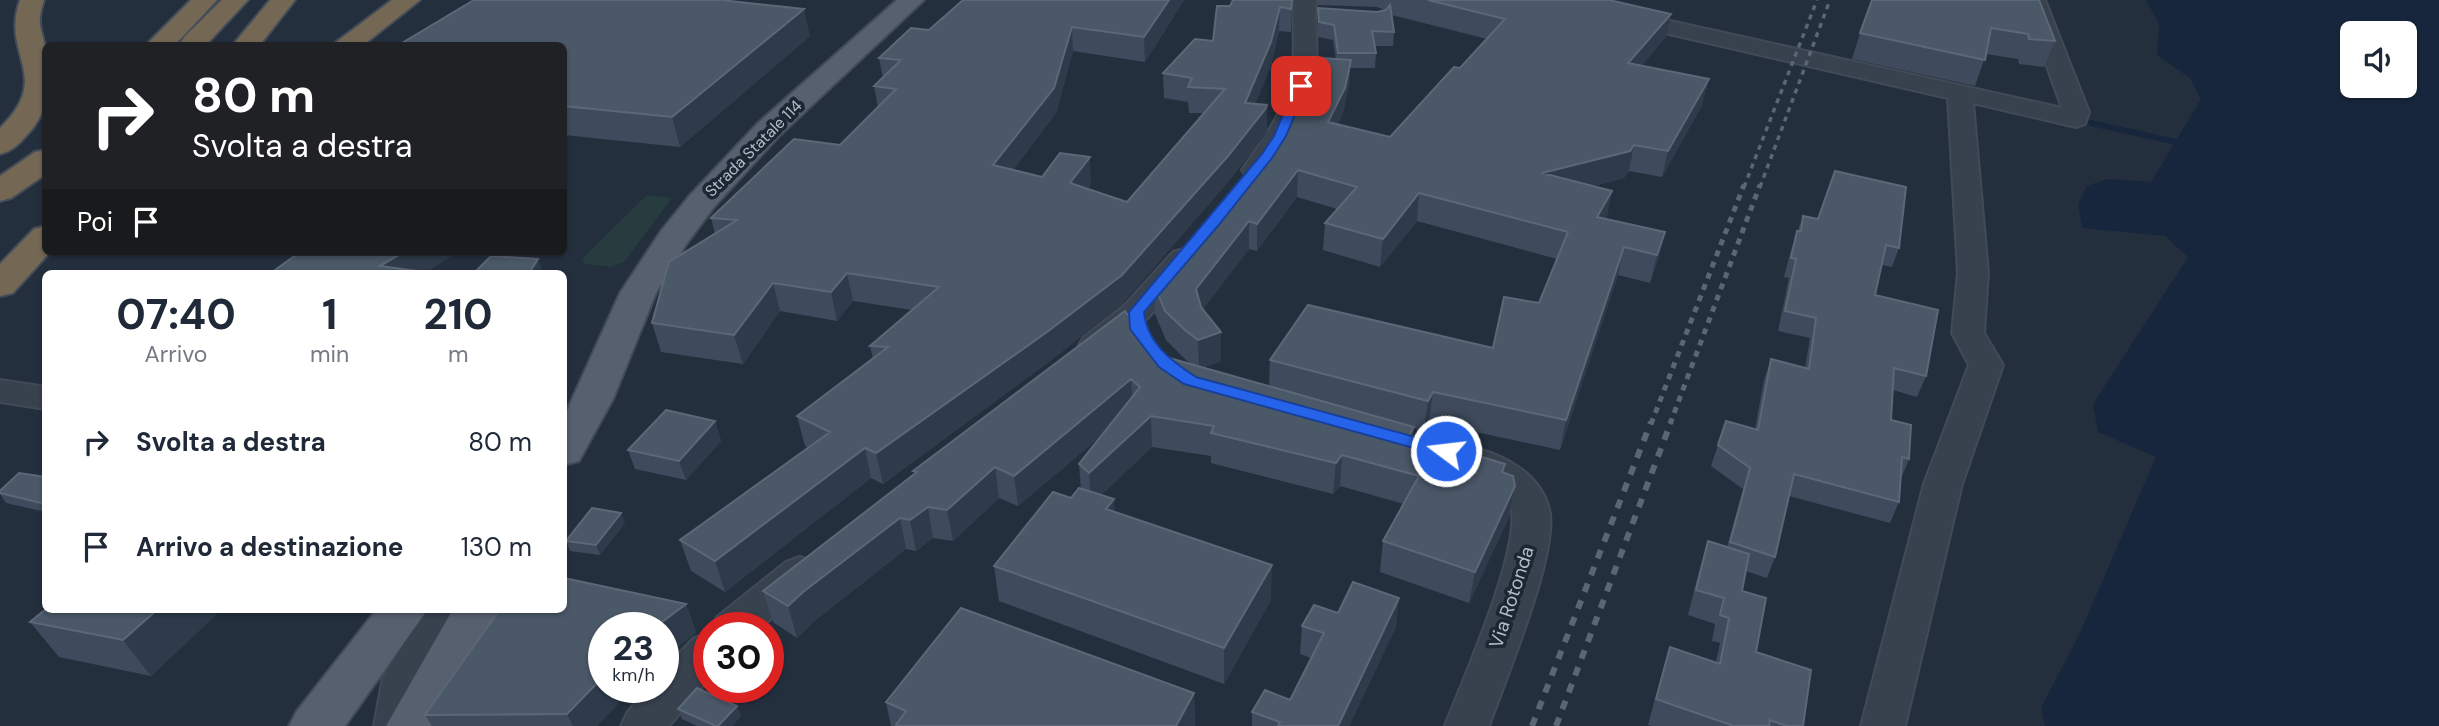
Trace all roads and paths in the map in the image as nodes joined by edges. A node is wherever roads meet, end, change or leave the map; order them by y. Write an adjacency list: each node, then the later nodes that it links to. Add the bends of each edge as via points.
1 (33, 0): 16 (highway, via 25,24 41,71 42,91 29,116)
2 (205, 0): 10 (highway)
3 (236, 0): 11 (highway)
4 (283, 0): 12 (highway)
5 (408, 0): 13 (highway)
6 (912, 0): 25 (main road, Strada Statale 114, via 726,172 679,229)
7 (1547, 0): 14 (street)
8 (2034, 0): 14 (street, via 2076,119)
9 (1313, 9): 19 (street, via 1295,103 1274,146)
10 (162, 42)
11 (194, 42)
12 (248, 42)
13 (350, 42)
14 (1960, 95): 44 (street, via 1973,273 1968,333 1986,365 1942,484)
15 (42, 136): 18 (highway)
16 (0, 145)
17 (42, 162): 20 (highway)
18 (0, 164)
19 (1240, 190)
20 (0, 191)
21 (1203, 235): 24 (street)
22 (42, 239): 23 (highway)
23 (0, 285)
24 (1136, 312): 26 (street, via 1138,329); 27 (street)
25 (623, 321): 29 (main road); 31 (main road, via 596,393)
26 (1151, 347)
27 (1064, 370)
28 (0, 391): 30 (street)
29 (567, 393)
30 (42, 397)
31 (567, 446)
32 (1446, 451): 43 (street, Via Rotonda, via 1484,464 1512,481 1530,508 1532,524 1526,559)
33 (830, 548): 34 (street)
34 (752, 612)
35 (401, 613): 39 (main road)
36 (444, 613): 40 (street, via 405,677)
37 (475, 613): 41 (main road)
38 (693, 667): 42 (street)
39 (315, 726)
40 (396, 726)
41 (412, 726)
42 (643, 726)
43 (1467, 726)
44 (1883, 726)

